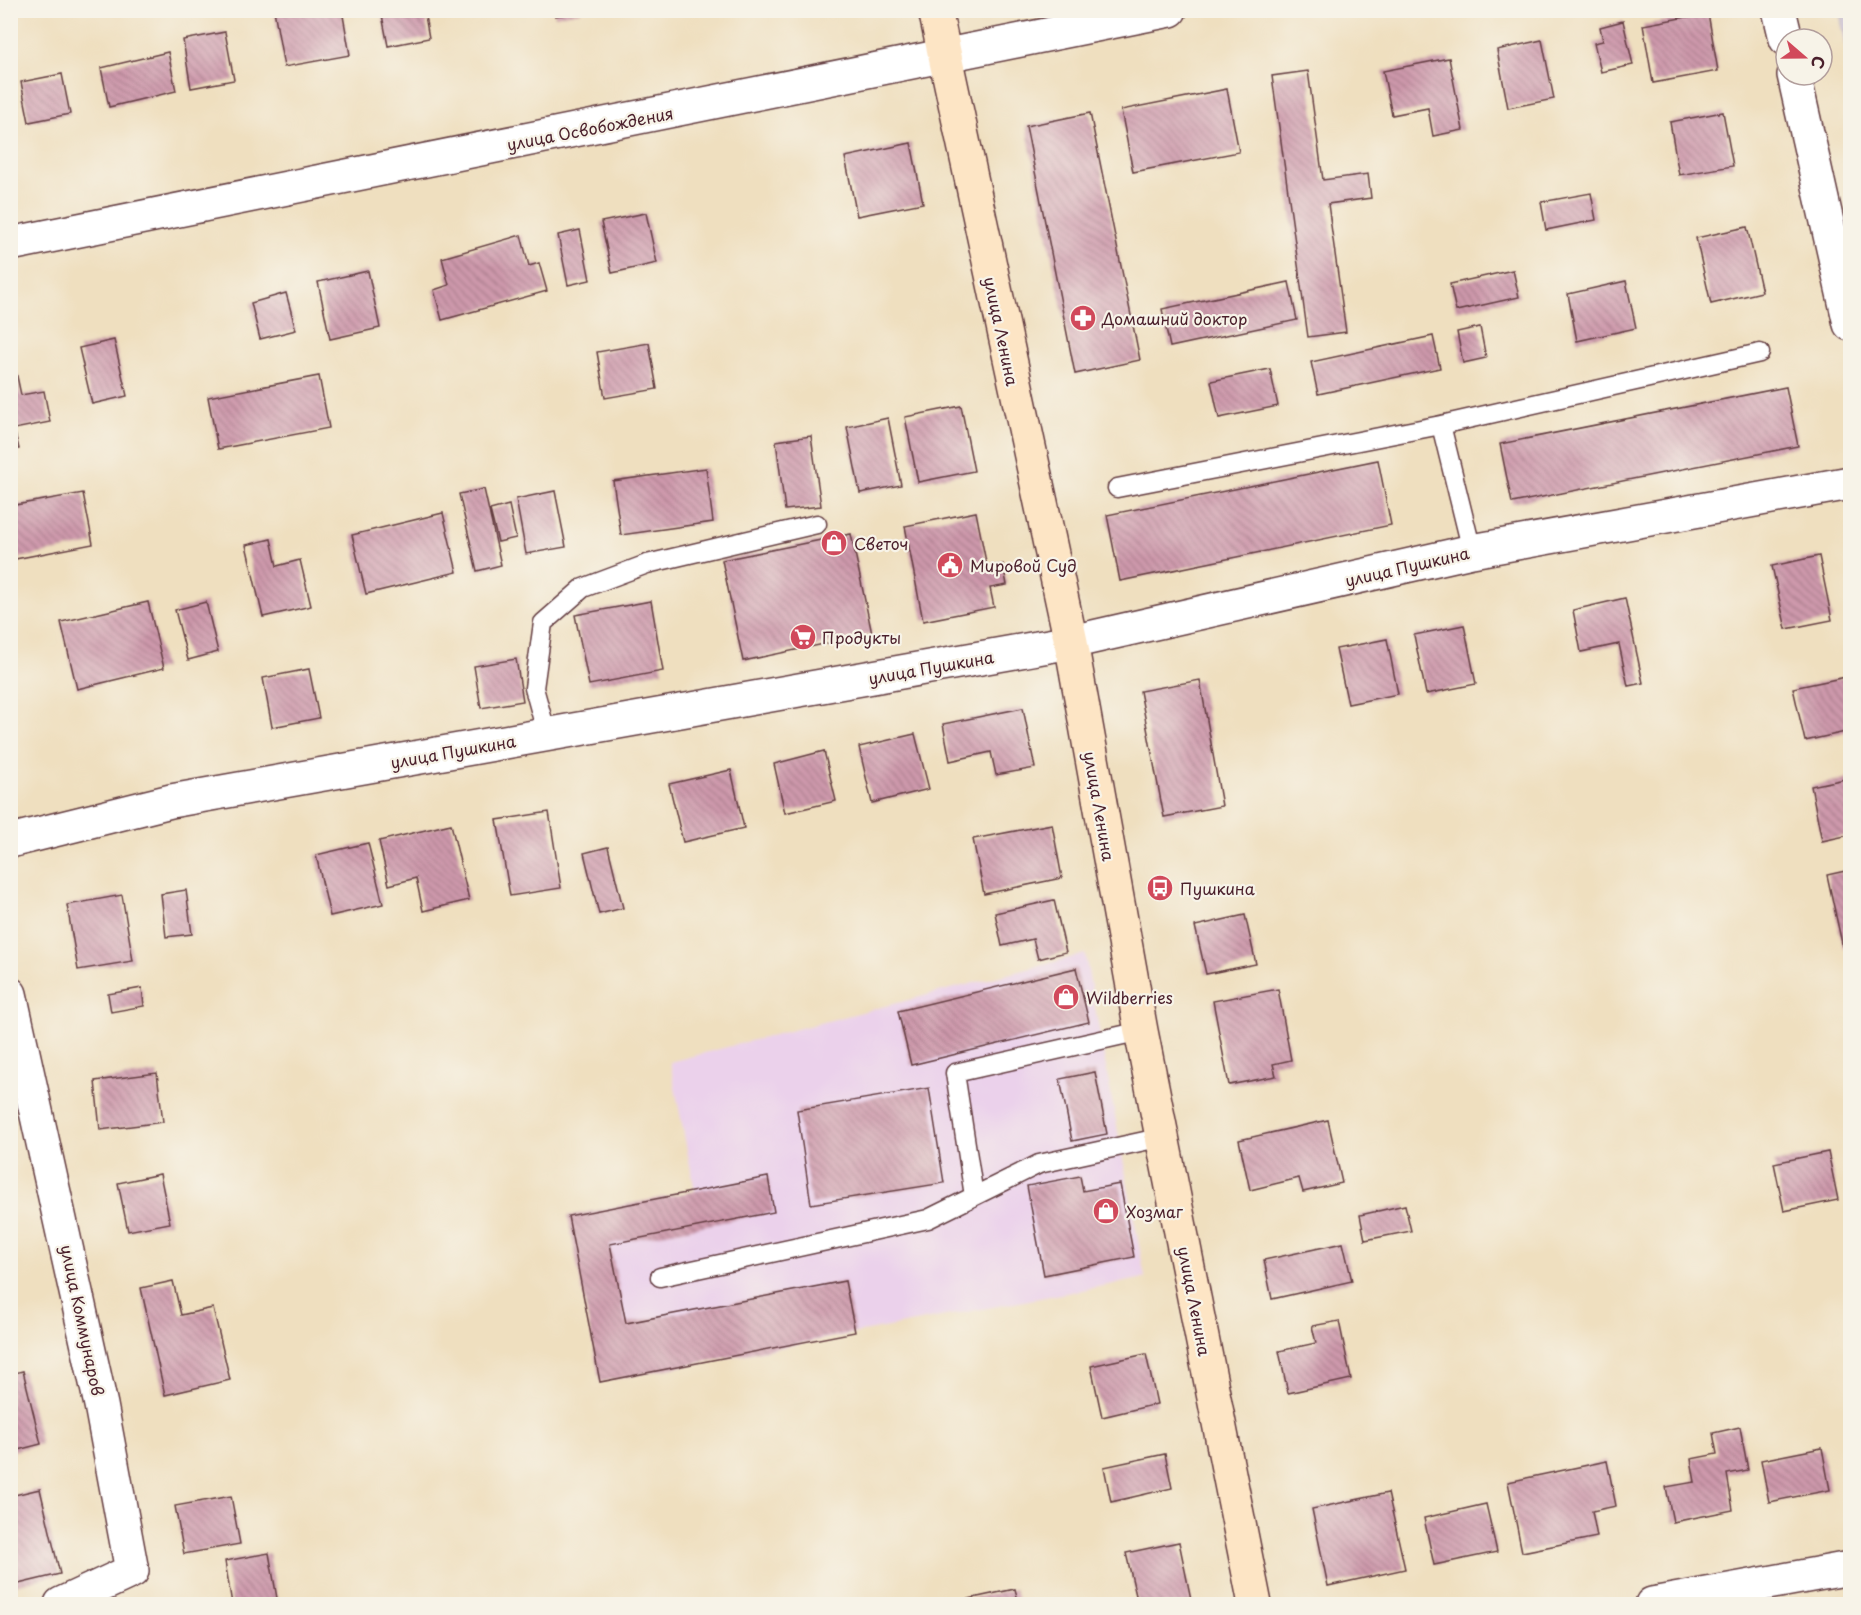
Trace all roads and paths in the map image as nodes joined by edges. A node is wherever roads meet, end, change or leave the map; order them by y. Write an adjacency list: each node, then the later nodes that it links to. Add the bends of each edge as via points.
1 (935, 10): 5 (main road, улица Ленина)
2 (1170, 10): 5 (street, улица Освобождения)
3 (1779, 10): 4 (street)
4 (1783, 27)
5 (945, 57): 7 (street, улица Освобождения); 15 (main road, улица Ленина)
6 (1797, 87): 8 (street)
7 (10, 244)
8 (1851, 324)
9 (1760, 352): 10 (lane)
10 (1442, 425): 12 (lane); 14 (lane)
11 (1851, 483): 14 (street, улица Пушкина)
12 (1118, 488)
13 (817, 524): 16 (lane, via 647,564 583,588 543,623 534,688)
14 (1472, 551): 15 (street, улица Пушкина)
15 (1071, 642): 16 (street, улица Пушкина); 19 (main road, улица Ленина)
16 (547, 735): 17 (street, улица Пушкина, via 171,801)
17 (10, 841)
18 (10, 994): 24 (street, улица Коммунаров, via 101,1405 132,1571)
19 (1141, 1031): 20 (main road, улица Ленина); 21 (lane, via 955,1073)
20 (1163, 1137): 21 (lane, via 1039,1164); 25 (main road, улица Ленина)
21 (974, 1196): 22 (lane, via 928,1218)
22 (660, 1278)
23 (1851, 1568): 26 (street)
24 (61, 1605)
25 (1255, 1605)
26 (1652, 1605)

